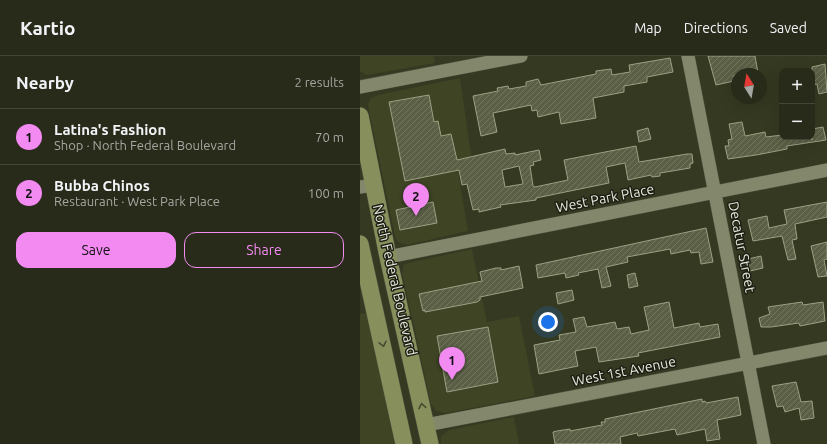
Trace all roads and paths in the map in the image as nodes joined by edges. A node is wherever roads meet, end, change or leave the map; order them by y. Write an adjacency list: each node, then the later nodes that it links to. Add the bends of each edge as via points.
1 (521, 56): 3 (street)
2 (688, 56): 7 (street, Decatur Street)
3 (360, 87)
4 (360, 116): 6 (main road, North Federal Boulevard)
5 (827, 170): 7 (street, West Park Place)
6 (367, 186): 9 (main road, North Federal Boulevard)
7 (715, 192): 9 (street, West Park Place); 11 (street, Decatur Street)
8 (360, 244): 13 (main road, North Federal Boulevard, one-way to 13)
9 (388, 257): 12 (main road, North Federal Boulevard, one-way to 9)
10 (827, 348): 11 (street, West 1st Avenue)
11 (748, 363): 12 (street, West 1st Avenue); 15 (street, Decatur Street)
12 (426, 425): 14 (main road, North Federal Boulevard)
13 (404, 444)
14 (430, 444)
15 (764, 444)

